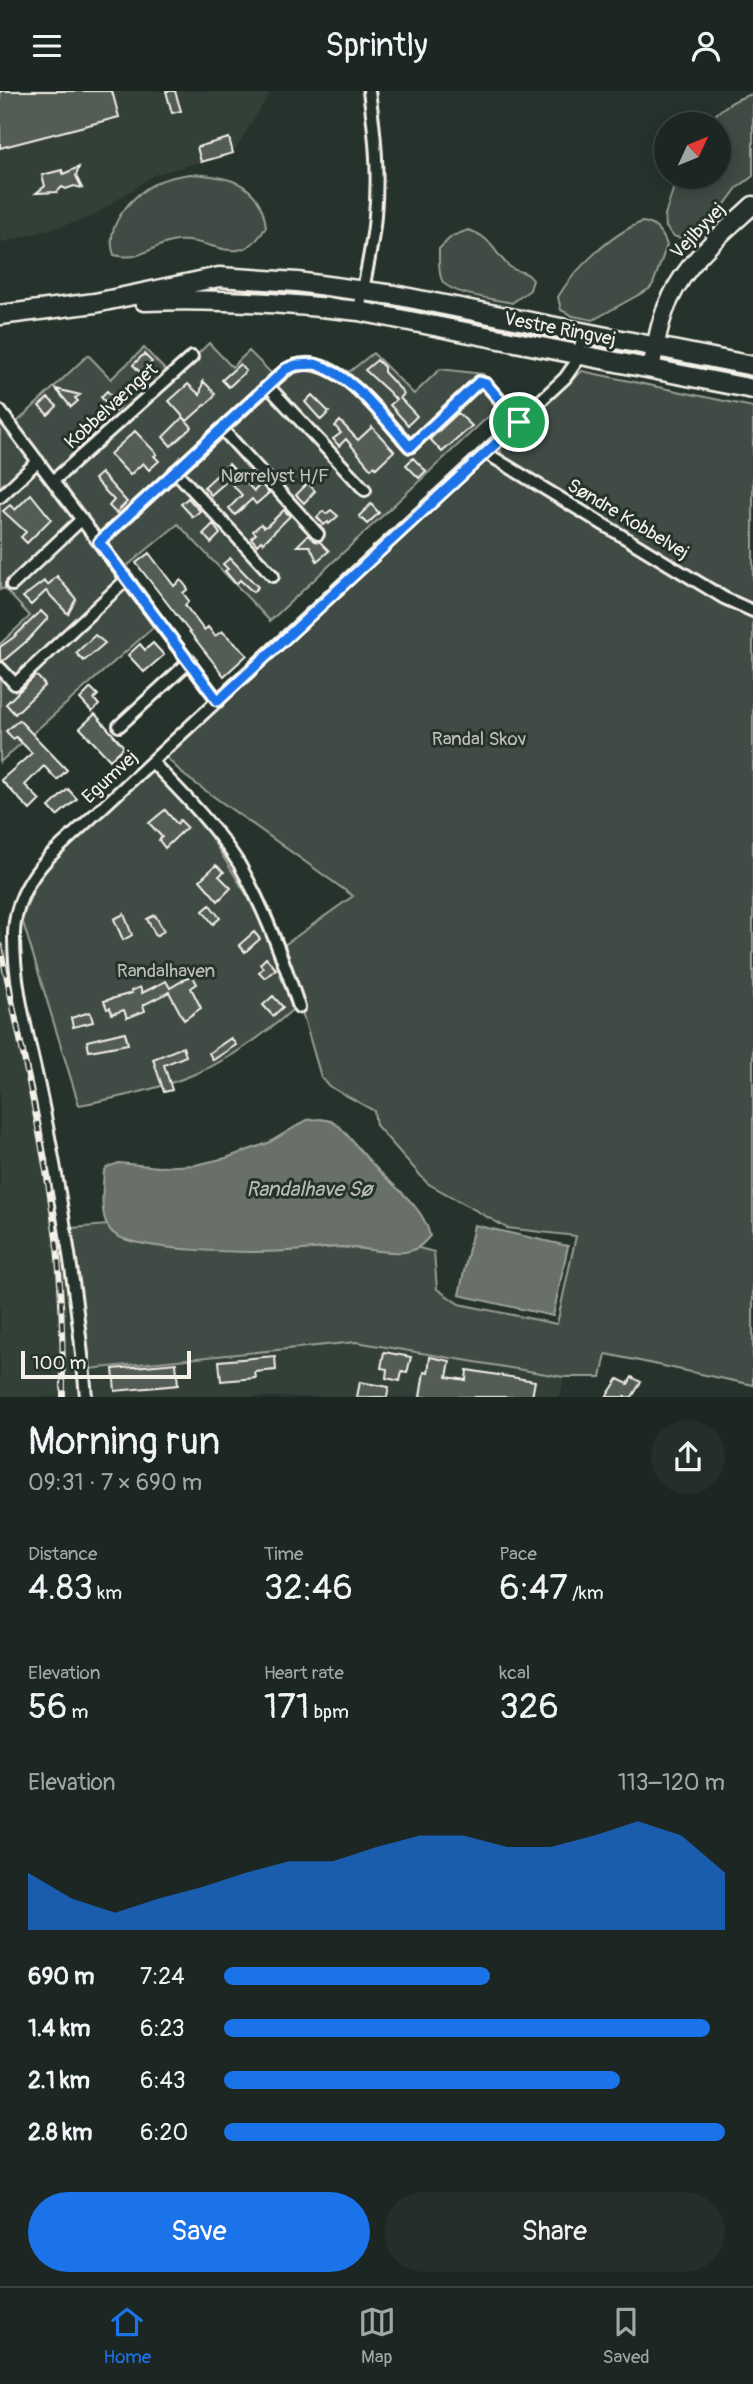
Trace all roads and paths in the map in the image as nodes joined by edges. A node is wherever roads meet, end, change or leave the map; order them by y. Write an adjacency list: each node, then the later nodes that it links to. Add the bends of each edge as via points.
1 (369, 91): 3 (street, via 376,196)
2 (753, 205): 8 (street, Vejlbyvej, via 684,274 669,300)
3 (362, 290): 4 (main road, Vestre Ringvej, via 219,277); 5 (street); 7 (main road, Vestre Ringvej)
4 (95, 303): 5 (main road, Vestre Ringvej, via 209,300); 6 (main road, Vestre Ringvej)
5 (359, 311): 9 (main road, Vestre Ringvej)
6 (0, 315)
7 (583, 334): 8 (main road, Vestre Ringvej); 9 (street, Egumvej)
8 (655, 347): 11 (main road, Vestre Ringvej); 12 (street, Vejlbyvej)
9 (580, 354): 12 (main road, Vestre Ringvej); 16 (street, Egumvej, via 574,368)
10 (192, 356): 21 (street, Kobbelvænget)
11 (753, 366)
12 (651, 369): 14 (main road, Vestre Ringvej)
13 (268, 386): 16 (street, via 296,365 333,369 410,447 479,382 486,384); 17 (street); 22 (street)
14 (753, 389)
15 (0, 411): 19 (street)
16 (519, 422): 18 (street, Egumvej)
17 (222, 429): 20 (street); 25 (street)
18 (486, 453): 30 (street, Søndre Kobbelvej, via 724,598); 33 (street, Egumvej)
19 (38, 461): 21 (street); 23 (street)
20 (175, 471): 26 (street); 27 (street)
21 (53, 481): 24 (street)
22 (365, 490)
23 (0, 497)
24 (82, 519): 26 (street); 29 (street)
25 (318, 534)
26 (99, 542): 28 (street)
27 (273, 576)
28 (127, 579): 31 (street); 32 (street, via 15,684)
29 (12, 585)
30 (753, 611)
31 (190, 661): 33 (street); 34 (street)
32 (0, 668)
33 (218, 701): 35 (street, Egumvej)
34 (119, 726)
35 (152, 762): 36 (street, via 192,803 239,865 274,935); 37 (street, Egumvej, via 38,868 26,886 14,930 20,997 70,1259)
36 (299, 1007)
37 (86, 1397)

